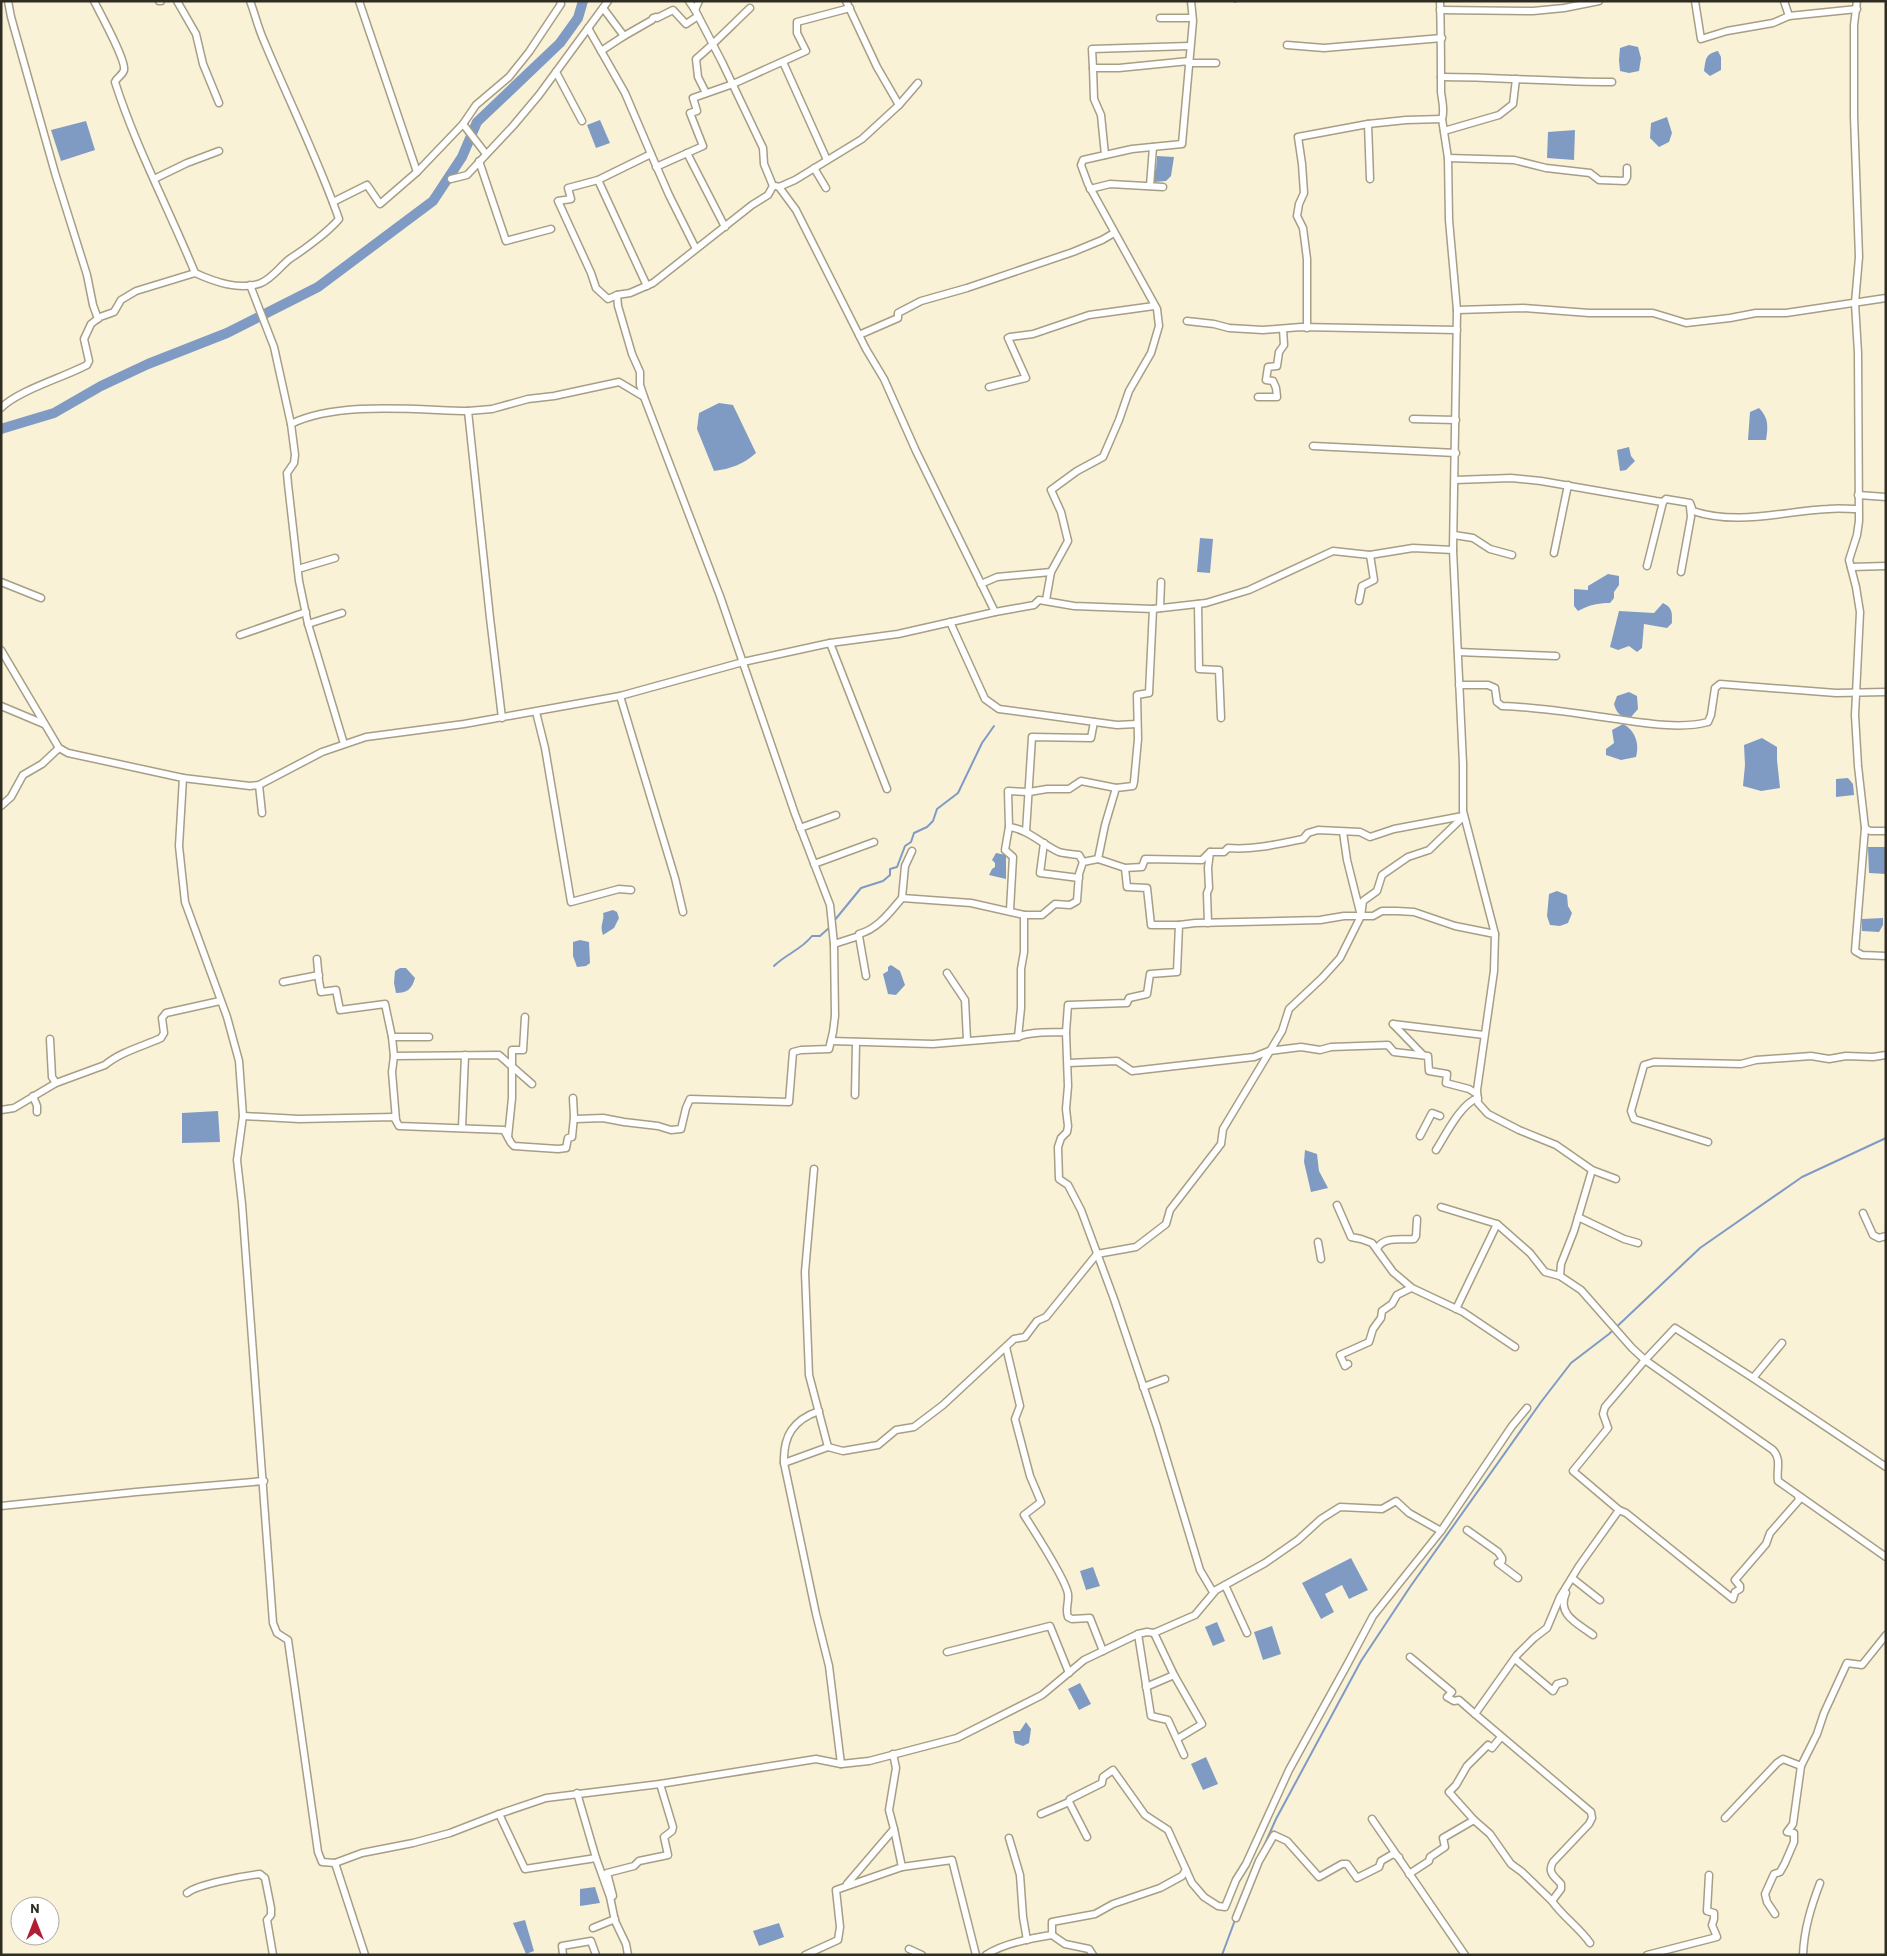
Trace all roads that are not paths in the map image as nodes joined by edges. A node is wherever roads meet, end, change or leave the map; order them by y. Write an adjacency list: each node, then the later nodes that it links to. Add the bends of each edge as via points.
1 (8, 1): 86 (street)
2 (94, 1): 64 (street, via 120,53 124,71 115,82 130,128)
3 (177, 1): 44 (street, via 196,34 203,64)
4 (250, 1): 73 (street)
5 (359, 1): 63 (street)
6 (560, 1): 48 (street, via 551,20 509,77 476,105)
7 (608, 1): 17 (street)
8 (689, 1): 22 (street)
9 (699, 1): 22 (street)
10 (846, 1): 19 (street)
11 (1191, 1): 25 (street)
12 (1440, 1): 21 (street)
13 (1599, 1): 21 (street, via 1533,11)
14 (1695, 1): 23 (street, via 1701,39 1727,31 1773,24)
15 (1784, 1): 23 (street)
16 (1857, 1): 20 (street)
17 (603, 8): 26 (street); 27 (street)
18 (750, 8): 29 (street)
19 (850, 8): 33 (street, via 797,22 797,33 806,51); 45 (street, via 877,67)
20 (1857, 9): 23 (street); 83 (street, via 1854,25 1854,116 1859,257)
21 (1440, 10): 28 (street)
22 (697, 13): 27 (street, via 686,24 674,10 653,18); 29 (street)
23 (1789, 16)
24 (1160, 18): 25 (street)
25 (1192, 18): 31 (street)
26 (588, 28): 32 (street); 37 (street)
27 (624, 36): 32 (street)
28 (1442, 38): 30 (street, via 1324,48); 38 (street)
29 (713, 45): 42 (street); 43 (street, via 696,59 698,77)
30 (1287, 45)
31 (1190, 46): 34 (street); 36 (street, via 1092,49)
32 (601, 50): 55 (street, via 625,93)
33 (783, 62): 42 (street); 58 (street)
34 (1189, 62): 35 (street); 36 (street); 51 (street, via 1182,144)
35 (1216, 62)
36 (1093, 68): 56 (street, via 1094,99 1101,115)
37 (556, 72): 47 (street); 54 (street)
38 (1441, 77): 39 (street); 46 (street)
39 (1516, 79): 40 (street); 50 (street, via 1513,104 1500,115)
40 (1612, 82)
41 (918, 83): 45 (street)
42 (733, 84): 43 (street); 68 (street, via 762,148 764,164)
43 (706, 93): 53 (street, via 693,98 697,111 690,113 703,146)
44 (219, 103)
45 (899, 105): 58 (street, via 862,139)
46 (1442, 119): 49 (street); 50 (street)
47 (582, 121)
48 (463, 124): 54 (street); 63 (street)
49 (1368, 124): 67 (street); 88 (street, via 1298,137 1304,193 1298,204 1297,216 1303,228 1308,259)
50 (1444, 131): 57 (street)
51 (1153, 147): 56 (street); 69 (street)
52 (219, 151): 64 (street)
53 (687, 153): 60 (street); 74 (street)
54 (486, 154): 59 (street)
55 (651, 154): 60 (street); 66 (street)
56 (1105, 155): 72 (street, via 1082,160)
57 (1448, 158): 62 (street, via 1514,160 1590,173 1599,180 1625,181); 85 (street, via 1449,220)
58 (828, 160): 61 (street)
59 (479, 161): 65 (street, via 467,175); 75 (street, via 506,241)
60 (656, 167): 77 (street)
61 (814, 168): 68 (street); 71 (street)
62 (1627, 168)
63 (417, 172): 73 (street, via 380,204 367,185)
64 (154, 179): 78 (street)
65 (451, 179)
66 (598, 180): 80 (street); 81 (street, via 568,188 571,199 558,201 596,288 608,299)
67 (1370, 180)
68 (776, 186): 74 (street); 91 (street, via 796,210)
69 (1150, 186): 70 (street); 72 (street, via 1110,184)
70 (1164, 187)
71 (826, 188)
72 (1090, 189): 76 (street)
73 (333, 202): 79 (street, via 339,220 331,229 262,283)
74 (724, 226): 77 (street)
75 (551, 229)
76 (1114, 233): 84 (street); 91 (street, via 1073,252 921,301 898,313 898,318)
77 (696, 249): 80 (street)
78 (195, 273): 79 (street, via 240,288); 86 (street, via 136,291 121,300 114,312)
79 (250, 285): 99 (street, via 274,347)
80 (647, 286): 81 (street)
81 (617, 295): 93 (street, via 632,354 640,372)
82 (1886, 298): 83 (street)
83 (1855, 303): 85 (street, via 1686,323 1653,313 1523,308); 104 (street)
84 (1154, 306): 92 (street, via 1090,315 1033,334 1010,337 1026,378); 119 (street, via 1158,326 1151,353 1129,391 1103,457 1051,490 1068,541)
85 (1457, 310): 90 (street)
86 (98, 319): 95 (street, via 91,324 84,339 87,365 19,396)
87 (1187, 321): 89 (street, via 1228,328)
88 (1307, 328): 89 (street); 90 (street)
89 (1283, 329): 94 (street, via 1284,345 1278,352 1276,366 1268,367 1266,380 1273,381 1277,396)
90 (1457, 330): 98 (street)
91 (859, 335): 123 (street, via 884,379)
92 (988, 387)
93 (644, 397): 96 (street, via 618,382 492,409); 139 (street)
94 (1258, 397)
95 (1, 408)
96 (468, 411): 99 (street, via 355,410 321,413); 146 (street)
97 (1413, 419): 98 (street)
98 (1456, 420): 101 (street)
99 (290, 424): 118 (street, via 295,455 287,473)
100 (1314, 446): 101 (street)
101 (1456, 453): 102 (street)
102 (1455, 480): 103 (street, via 1511,478); 109 (street)
103 (1568, 485): 106 (street); 111 (street)
104 (1858, 495): 105 (street); 108 (street)
105 (1886, 497)
106 (1662, 502): 107 (street, via 1666,499); 115 (street)
107 (1690, 503): 108 (street, via 1693,511 1728,517); 120 (street, via 1691,517)
108 (1858, 509): 117 (street, via 1857,535 1848,560)
109 (1454, 535): 110 (street); 113 (street, via 1473,538 1490,549)
110 (1453, 550): 112 (street, via 1413,548); 137 (street)
111 (1554, 553)
112 (1370, 555): 126 (street, via 1374,580 1362,586); 127 (street, via 1333,551 1249,590)
113 (1512, 555)
114 (335, 558): 118 (street)
115 (1647, 566)
116 (1886, 566): 117 (street)
117 (1851, 568): 141 (street, via 1860,612)
118 (298, 569): 129 (street)
119 (1051, 572): 123 (street, via 997,577); 125 (street)
120 (1680, 572)
121 (1, 582): 124 (street)
122 (1161, 582): 128 (street)
123 (981, 584): 130 (street)
124 (41, 598)
125 (1046, 600): 128 (street, via 1074,606); 130 (street, via 1039,600 1034,606)
126 (1359, 601)
127 (1198, 604): 128 (street); 147 (street, via 1199,669 1219,670)
128 (1157, 609): 150 (street, via 1149,693 1137,695)
129 (306, 612): 133 (street); 134 (street)
130 (995, 612): 132 (street)
131 (342, 613): 133 (street)
132 (950, 622): 135 (street, via 898,634); 148 (street, via 985,699 999,709)
133 (308, 624): 151 (street)
134 (240, 635)
135 (830, 643): 139 (street); 156 (street)
136 (1, 650): 149 (street)
137 (1458, 652): 138 (street); 140 (street)
138 (1556, 656)
139 (743, 662): 143 (street); 163 (street)
140 (1459, 685): 141 (street, via 1496,688 1497,702 1502,706 1651,724 1699,725 1708,722 1715,688 1720,684); 161 (street)
141 (1855, 692): 142 (street); 164 (street)
142 (1886, 692)
143 (620, 696): 145 (street); 180 (street)
144 (1, 706): 149 (street)
145 (536, 712): 146 (street); 177 (street, via 571,902 619,889)
146 (502, 718): 151 (street, via 366,737)
147 (1221, 718)
148 (1094, 722): 150 (street); 157 (street, via 1091,738 1032,737)
149 (44, 724): 152 (street)
150 (1137, 724): 155 (street, via 1133,786)
151 (344, 744): 154 (street)
152 (59, 748): 153 (street, via 68,753); 158 (street, via 42,764 23,775 11,797)
153 (183, 778): 154 (street); 194 (street, via 179,846 184,894)
154 (259, 785): 159 (street)
155 (1116, 788): 157 (street, via 1081,781 1069,789); 172 (street)
156 (887, 789)
157 (1028, 792): 162 (street, via 1008,791); 166 (street)
158 (1, 806)
159 (262, 813)
160 (836, 815): 163 (street)
161 (1464, 816): 167 (street, via 1394,829 1370,837 1360,832); 182 (street, via 1429,850 1408,857 1382,875 1376,891 1363,901); 185 (street)
162 (1008, 827): 166 (street); 179 (street, via 1005,850 1013,858)
163 (800, 828): 174 (street)
164 (1864, 828): 165 (street); 188 (street, via 1854,951 1862,955)
165 (1886, 831)
166 (1026, 832): 169 (street)
167 (1343, 832): 171 (street, via 1318,830 1308,833 1303,839 1276,845); 182 (street)
168 (874, 842): 174 (street)
169 (1044, 843): 173 (street, via 1060,852 1079,855); 176 (street, via 1040,873)
170 (912, 851): 178 (street, via 905,866)
171 (1210, 852): 175 (street, via 1202,860 1145,859 1142,867); 183 (street)
172 (1098, 859): 173 (street); 175 (street)
173 (1083, 862): 176 (street)
174 (814, 864): 187 (street, via 830,905)
175 (1125, 868): 184 (street, via 1127,887 1147,888 1151,925)
176 (1079, 878): 181 (street, via 1077,901 1070,905 1056,904 1042,915)
177 (631, 890)
178 (902, 898): 179 (street, via 971,903); 186 (street, via 884,919)
179 (1010, 910): 181 (street)
180 (683, 912)
181 (1024, 915): 200 (street)
182 (1361, 916): 183 (street); 185 (street, via 1374,916 1382,911 1414,912 1455,926); 205 (street, via 1340,958 1289,1009 1282,1031)
183 (1208, 922): 184 (street)
184 (1178, 925): 196 (street, via 1176,972 1150,974 1148,994 1134,995 1127,1003 1068,1006)
185 (1495, 934): 197 (street, via 1494,972)
186 (859, 936): 187 (street); 192 (street)
187 (834, 944): 203 (street, via 835,1016)
188 (1886, 956)
189 (318, 959): 191 (street)
190 (947, 973): 202 (street, via 965,1000)
191 (319, 975): 193 (street); 198 (street, via 321,992 336,990 340,1010 385,1004)
192 (866, 976)
193 (284, 982)
194 (220, 1001): 212 (street, via 166,1013 162,1018 162,1038 105,1065); 220 (street, via 236,1045)
195 (524, 1017): 211 (street, via 524,1050 512,1050)
196 (1066, 1032): 200 (street, via 1028,1033); 210 (street)
197 (1484, 1035): 207 (street, via 1393,1024); 216 (street)
198 (392, 1037): 199 (street); 209 (street)
199 (429, 1037)
200 (1018, 1037): 202 (street)
201 (50, 1039): 212 (street, via 52,1077)
202 (967, 1040): 204 (street, via 933,1044)
203 (831, 1041): 204 (street); 222 (street, via 829,1049 793,1052 789,1102 690,1099 681,1129 671,1130 603,1118)
204 (856, 1042): 215 (street)
205 (1269, 1051): 207 (street, via 1388,1045 1394,1052); 210 (street, via 1254,1057 1132,1071 1117,1061); 242 (street, via 1223,1129 1221,1144 1170,1210 1166,1224 1136,1247)
206 (465, 1054): 209 (street); 211 (street, via 499,1055); 224 (street)
207 (1423, 1055): 216 (street, via 1428,1056 1429,1071 1447,1074 1446,1083 1469,1089)
208 (1886, 1055): 227 (street, via 1829,1059 1811,1056 1741,1064 1654,1062 1644,1065 1631,1111 1634,1119)
209 (394, 1056): 223 (street)
210 (1068, 1063): 242 (street, via 1068,1126 1058,1147 1059,1179 1068,1186 1081,1210)
211 (513, 1068): 213 (street); 226 (street)
212 (56, 1083): 214 (street)
213 (532, 1084)
214 (33, 1096): 218 (street, via 14,1108); 219 (street)
215 (855, 1096)
216 (1477, 1096): 228 (street, via 1470,1100); 230 (street, via 1481,1108 1488,1114 1556,1145)
217 (573, 1098): 222 (street)
218 (1, 1110)
219 (37, 1112)
220 (243, 1116): 223 (street, via 299,1119 391,1116); 260 (street, via 237,1160)
221 (1440, 1116): 225 (street, via 1432,1113)
222 (574, 1117): 226 (street, via 572,1137 568,1138 566,1148 514,1146)
223 (396, 1121): 224 (street, via 399,1126)
224 (462, 1128): 226 (street, via 504,1130)
225 (1420, 1136)
226 (508, 1138)
227 (1708, 1142)
228 (1436, 1150)
229 (814, 1169): 256 (street, via 805,1272 809,1375)
230 (1592, 1170): 231 (street); 235 (street)
231 (1616, 1179)
232 (1337, 1205): 241 (street, via 1351,1237 1372,1243)
233 (1441, 1207): 237 (street)
234 (1863, 1213): 238 (street, via 1873,1235 1879,1238)
235 (1578, 1217): 240 (street); 244 (street, via 1561,1264)
236 (1417, 1219): 241 (street, via 1414,1239 1381,1242)
237 (1497, 1224): 244 (street, via 1530,1253 1545,1272); 246 (street)
238 (1886, 1236)
239 (1318, 1242): 243 (street)
240 (1638, 1243)
241 (1376, 1249): 245 (street, via 1393,1272)
242 (1097, 1254): 248 (street, via 1046,1317 1037,1321 1025,1337 1014,1339); 254 (street)
243 (1321, 1259)
244 (1560, 1276): 250 (street, via 1581,1290)
245 (1411, 1288): 246 (street); 251 (street, via 1398,1295 1382,1311 1369,1342 1340,1355 1345,1366)
246 (1456, 1309): 249 (street)
247 (1782, 1343): 252 (street)
248 (1006, 1346): 257 (street, via 914,1427 896,1430 878,1445 843,1451); 278 (street, via 1020,1406 1015,1419 1030,1476 1041,1498 1041,1502 1024,1515 1068,1594 1068,1618 1090,1618)
249 (1515, 1347)
250 (1645, 1360): 252 (street, via 1675,1328); 261 (street, via 1773,1450 1779,1461 1778,1482); 263 (street, via 1605,1407 1603,1414 1608,1428 1573,1471)
251 (1348, 1364)
252 (1754, 1378): 259 (street)
253 (1165, 1379): 254 (street)
254 (1143, 1387): 271 (street, via 1200,1570)
255 (1527, 1408): 265 (street)
256 (819, 1411): 257 (street); 258 (street, via 798,1420 788,1436)
257 (828, 1446): 258 (street)
258 (784, 1463): 291 (street, via 829,1666)
259 (1886, 1468)
260 (264, 1481): 262 (street); 306 (street, via 273,1623 277,1633 288,1640 318,1852 322,1862)
261 (1798, 1496): 263 (street, via 1799,1500 1736,1580 1740,1590 1735,1592 1733,1599); 266 (street)
262 (1, 1506)
263 (1619, 1510): 268 (street)
264 (1467, 1530): 267 (street, via 1498,1552 1502,1558 1498,1563)
265 (1441, 1531): 269 (street, via 1409,1513 1396,1501 1382,1509 1340,1508 1265,1563); 308 (street, via 1373,1616 1289,1770 1225,1907 1204,1896)
266 (1886, 1557)
267 (1518, 1578)
268 (1572, 1578): 270 (street); 272 (street)
269 (1225, 1585): 271 (street); 274 (street)
270 (1565, 1589): 276 (street, via 1565,1613); 281 (street, via 1546,1628)
271 (1213, 1592): 273 (street, via 1195,1615)
272 (1600, 1600)
273 (1154, 1633): 275 (street); 283 (street)
274 (1247, 1633)
275 (1138, 1634): 278 (street); 285 (street)
276 (1593, 1635)
277 (1886, 1635): 292 (street, via 1862,1665 1847,1662)
278 (1103, 1651): 282 (street, via 1084,1660)
279 (947, 1652): 282 (street, via 1050,1626)
280 (1410, 1657): 286 (street, via 1452,1692 1447,1697 1459,1700)
281 (1514, 1658): 284 (street, via 1553,1692 1557,1684); 286 (street)
282 (1069, 1673): 289 (street, via 1042,1695 957,1738)
283 (1174, 1675): 285 (street); 288 (street, via 1202,1724)
284 (1564, 1682)
285 (1146, 1687): 288 (street, via 1151,1716 1168,1720)
286 (1475, 1714): 287 (street)
287 (1501, 1737): 300 (street, via 1492,1748 1488,1745 1467,1766 1449,1792); 315 (street, via 1591,1812 1589,1824 1550,1868 1561,1884)
288 (1177, 1739): 290 (street)
289 (893, 1754): 291 (street); 301 (street, via 896,1768 889,1810)
290 (1184, 1755)
291 (842, 1764): 293 (street, via 816,1759)
292 (1801, 1766): 298 (street, via 1783,1759); 316 (street, via 1793,1824 1787,1832 1794,1833 1794,1842 1780,1872 1774,1874 1764,1894)
293 (660, 1784): 294 (street); 313 (street, via 673,1827 664,1837 668,1856 639,1861 634,1866 607,1873 613,1896)
294 (577, 1793): 296 (street, via 546,1798); 305 (street)
295 (1069, 1802): 297 (street); 302 (street); 308 (street, via 1102,1783 1103,1777 1113,1770 1145,1815 1168,1830)
296 (499, 1814): 305 (street, via 525,1869); 306 (street, via 450,1833 362,1853)
297 (1041, 1814)
298 (1724, 1818)
299 (1372, 1819): 304 (street)
300 (1474, 1820): 309 (street, via 1444,1838 1445,1847); 315 (street, via 1490,1834 1511,1864)
301 (894, 1829): 307 (street); 312 (street)
302 (1087, 1837)
303 (1010, 1838): 321 (street, via 1020,1875)
304 (1398, 1857): 309 (street); 317 (street, via 1393,1854 1361,1878 1357,1878 1347,1864 1319,1877 1287,1841 1274,1835 1259,1861)
305 (596, 1858): 313 (street)
306 (336, 1863): 326 (street)
307 (902, 1867): 312 (street); 332 (street, via 952,1860)
308 (1186, 1870): 320 (street, via 1182,1876 1160,1888 1112,1904 1095,1914 1052,1922)
309 (1409, 1874): 335 (street)
310 (1709, 1875): 324 (street, via 1707,1911 1714,1913 1712,1925 1717,1936)
311 (1820, 1883): 337 (street, via 1808,1916)
312 (846, 1885): 330 (street, via 836,1890 840,1927 838,1940)
313 (609, 1892): 318 (street)
314 (187, 1893): 325 (street, via 260,1874 265,1878 271,1908 267,1920)
315 (1552, 1901): 322 (street)
316 (1775, 1914)
317 (1236, 1918)
318 (615, 1920): 319 (street); 329 (street)
319 (593, 1928)
320 (1052, 1935): 321 (street); 334 (street, via 1065,1944 1089,1949)
321 (1027, 1940): 333 (street)
322 (1590, 1942)
323 (910, 1949): 331 (street)
324 (1668, 1952): 336 (street)
325 (273, 1955)
326 (365, 1955)
327 (564, 1955): 328 (street, via 562,1946 591,1941)
328 (596, 1955)
329 (628, 1955)
330 (805, 1955)
331 (922, 1955)
332 (976, 1955)
333 (986, 1955)
334 (1093, 1955)
335 (1465, 1955)
336 (1647, 1955)
337 (1803, 1955)

